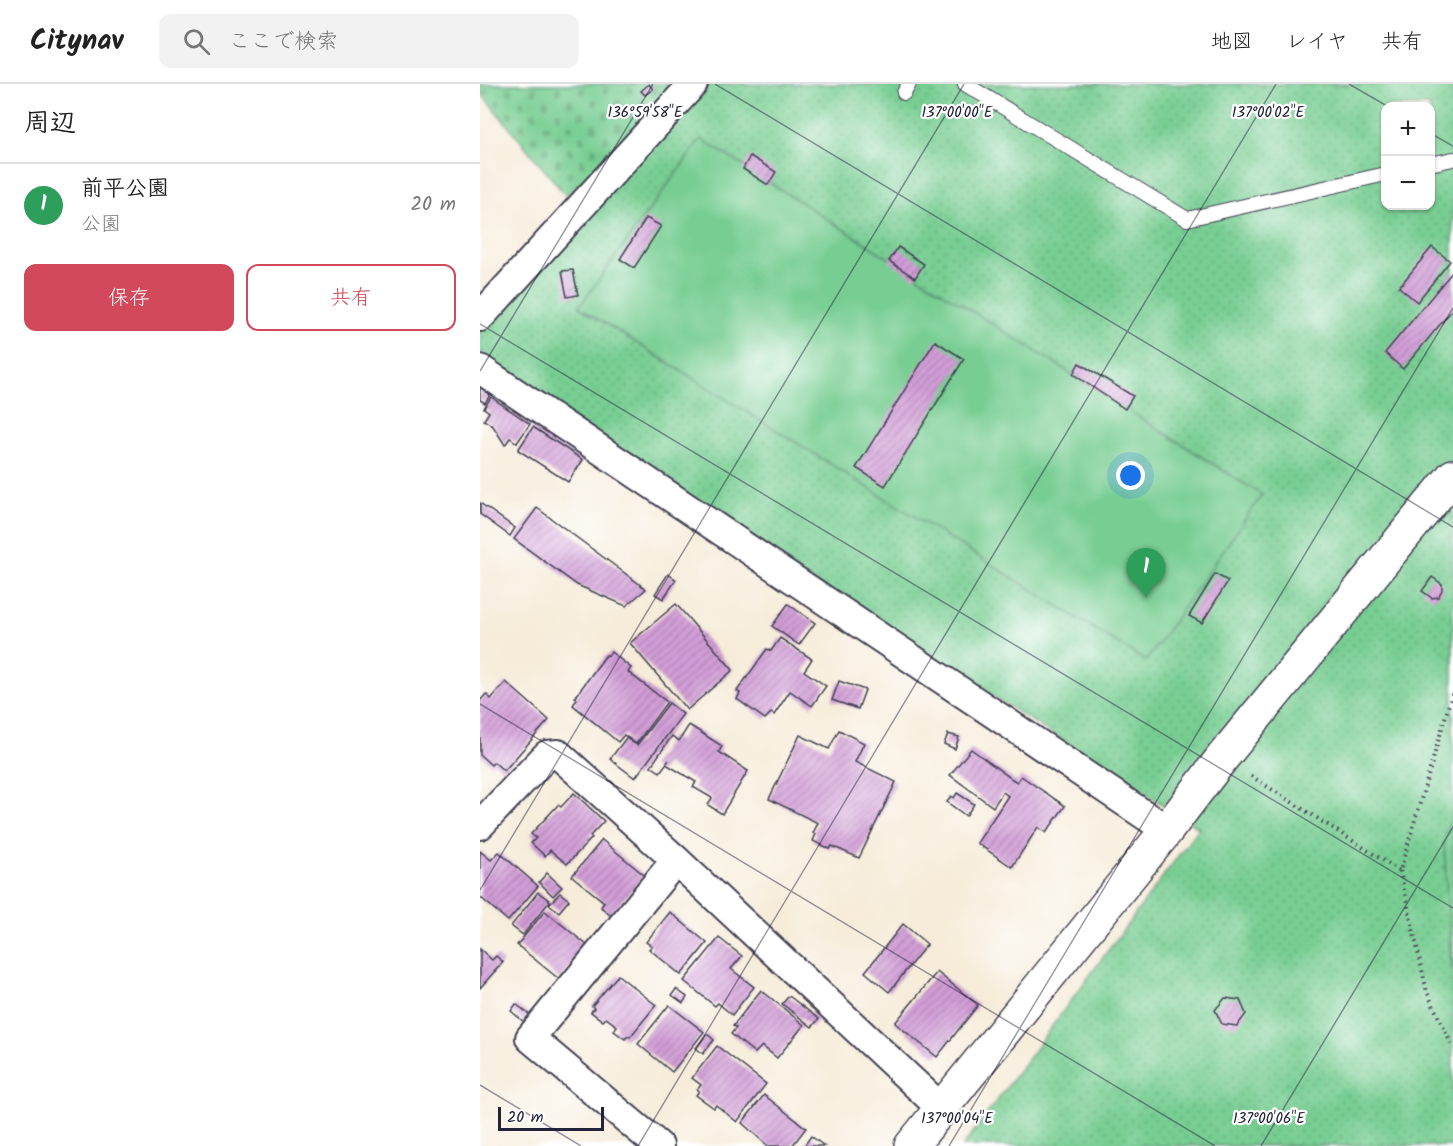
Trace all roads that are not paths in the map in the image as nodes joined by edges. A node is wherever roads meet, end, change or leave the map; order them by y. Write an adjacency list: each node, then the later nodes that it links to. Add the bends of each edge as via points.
1 (693, 84): 6 (street)
2 (965, 84): 5 (lane, via 1187,219)
3 (1453, 159): 4 (lane)
4 (1435, 163)
5 (1381, 175)
6 (480, 317)
7 (480, 369): 10 (street)
8 (1453, 476): 10 (street)
9 (480, 825): 11 (street, via 547,755 558,754)
10 (1167, 830): 12 (street)
11 (676, 860): 12 (street); 13 (street, via 530,1038)
12 (941, 1108): 14 (street)
13 (659, 1146)
14 (911, 1146)

